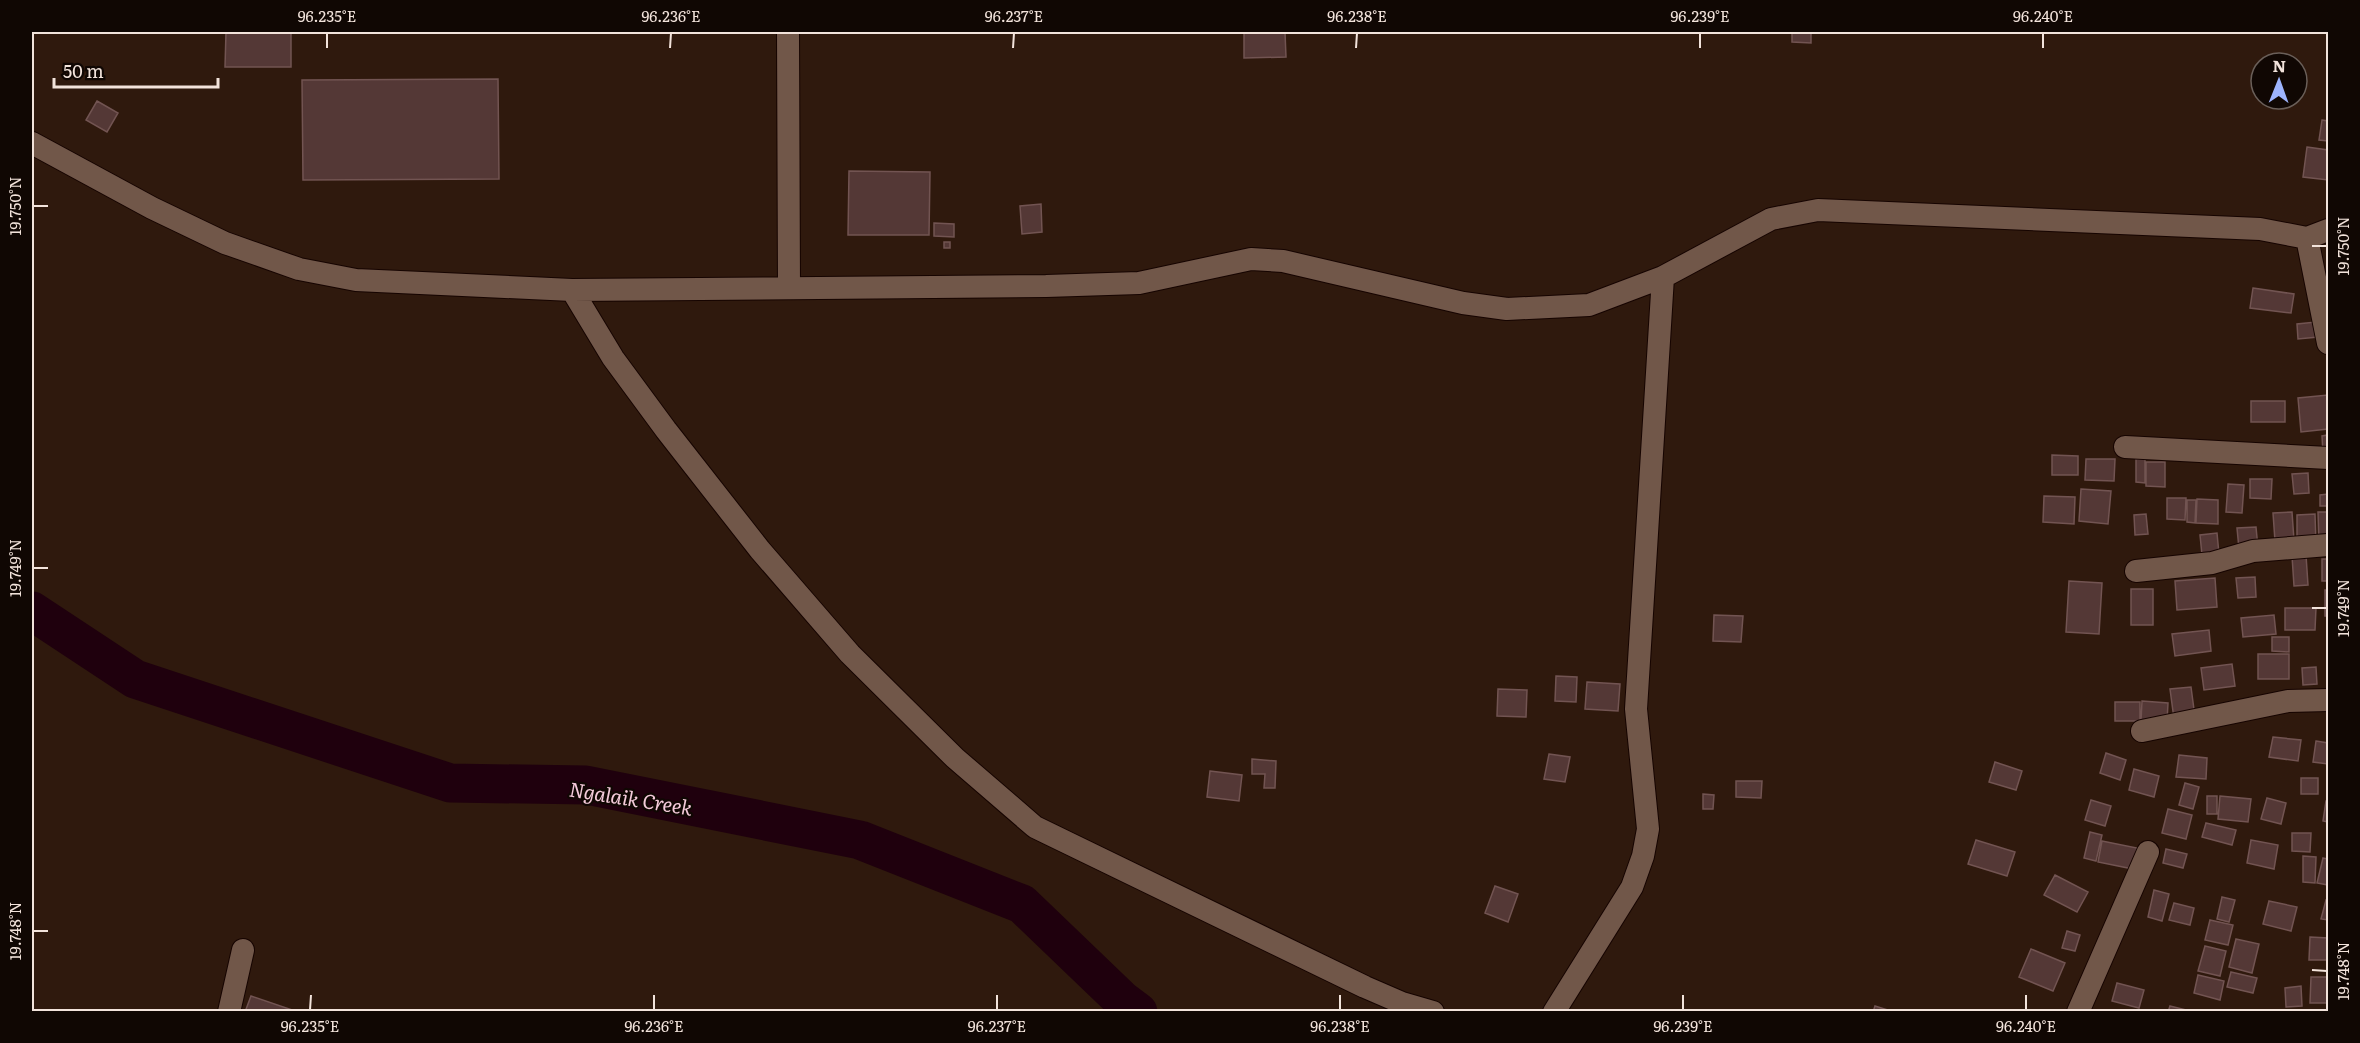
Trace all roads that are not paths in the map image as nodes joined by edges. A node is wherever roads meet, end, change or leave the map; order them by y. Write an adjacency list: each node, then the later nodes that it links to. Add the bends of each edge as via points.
1 (788, 32): 6 (street)
2 (32, 144): 7 (street, via 225,243 299,269 356,280)
3 (2328, 230): 4 (street)
4 (2307, 238): 5 (street, via 2260,229 1818,210 1771,219); 8 (street)
5 (1663, 277): 6 (street, via 1589,305 1507,309 1463,303 1283,261 1251,259 1139,283); 19 (street, via 1636,709 1647,829 1643,856 1632,887)
6 (789, 288): 7 (street)
7 (572, 290): 18 (street, via 620,367 767,559 858,662 955,758 1035,827 1365,987)
8 (2328, 343)
9 (2125, 447): 10 (street)
10 (2328, 458)
11 (2328, 545): 12 (street, via 2253,552 2212,563)
12 (2136, 571)
13 (2328, 700): 14 (street, via 2288,701)
14 (2142, 731)
15 (2148, 852): 20 (street)
16 (243, 950): 17 (street)
17 (229, 1011)
18 (1433, 1011)
19 (1554, 1011)
20 (2078, 1011)

